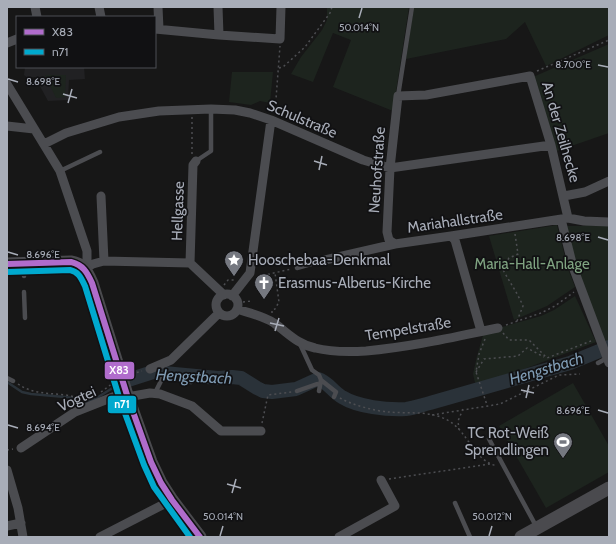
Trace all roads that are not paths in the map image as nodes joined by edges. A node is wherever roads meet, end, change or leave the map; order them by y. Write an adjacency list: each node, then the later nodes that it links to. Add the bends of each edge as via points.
1 (158, 7): 5 (street)
2 (218, 7): 6 (street)
3 (281, 7): 6 (street, via 280,39)
4 (412, 7): 8 (lane)
5 (157, 29): 6 (street)
6 (219, 35)
7 (7, 84): 12 (street)
8 (398, 96): 14 (street, An der Zeilhecke, via 426,95 530,76); 17 (street, Neuhofstraße)
9 (211, 109): 10 (street, Schulstraße, via 243,111); 13 (street, Schulstraße, via 159,111 119,117 66,133); 16 (lane, via 211,151)
10 (272, 120): 17 (street, Schulstraße, via 363,160); 33 (street, via 250,273 243,282)
11 (7, 126): 12 (street)
12 (34, 129): 13 (street)
13 (44, 144): 18 (street)
14 (551, 145): 17 (street, Schulstraße); 21 (street, An der Zeilhecke)
15 (100, 152): 18 (lane)
16 (195, 162): 28 (street, Hellgasse)
17 (390, 168): 25 (street, Neuhofstraße, via 387,232 389,240)
18 (60, 171): 30 (street, via 87,251)
19 (609, 181): 21 (street, An der Zeilhecke, via 585,192)
20 (101, 196): 27 (street)
21 (564, 196): 22 (street)
22 (564, 218): 23 (street, Mariahallstraße); 24 (street, Mariahallstraße); 38 (street, via 573,267)
23 (609, 222)
24 (451, 236): 25 (street, Mariahallstraße); 37 (street, Tempelstraße, via 455,240 489,329 396,348 351,352 315,349)
25 (395, 244): 26 (street, Mariahallstraße)
26 (325, 260): 31 (lane)
27 (104, 261): 28 (street); 30 (street)
28 (190, 263): 33 (street)
29 (7, 264): 30 (street, via 24,270 71,262)
30 (85, 268): 45 (street, via 92,283)
31 (297, 268)
32 (24, 292): 36 (lane)
33 (225, 293): 34 (street, via 237,303); 35 (street, via 216,302)
34 (237, 309): 35 (street, via 234,314 228,316); 37 (street, Tempelstraße, via 270,321)
35 (219, 313): 40 (street, via 171,360)
36 (25, 318)
37 (300, 344): 44 (lane, via 312,370 319,375)
38 (607, 358): 39 (lane)
39 (598, 364)
40 (150, 369)
41 (7, 378): 42 (lane)
42 (13, 381)
43 (191, 382): 48 (lane, via 163,377)
44 (319, 382): 46 (lane); 47 (lane); 49 (lane, via 336,392)
45 (123, 386): 48 (street, Vogtei); 52 (street, Vogtei, via 118,395 75,412); 56 (street, via 151,462)
46 (297, 391)
47 (319, 391)
48 (155, 393): 50 (street, via 192,406 221,431)
49 (334, 396)
50 (261, 431)
51 (489, 439): 60 (lane)
52 (21, 448)
53 (7, 470): 58 (street)
54 (381, 480): 64 (street, via 395,506)
55 (609, 488): 60 (street)
56 (172, 500): 62 (street); 63 (street)
57 (455, 503): 65 (lane)
58 (21, 523): 59 (street); 61 (street)
59 (7, 526)
60 (537, 528): 66 (street)
61 (23, 537)
62 (100, 537)
63 (200, 537)
64 (339, 537)
65 (470, 537)
66 (521, 537)

